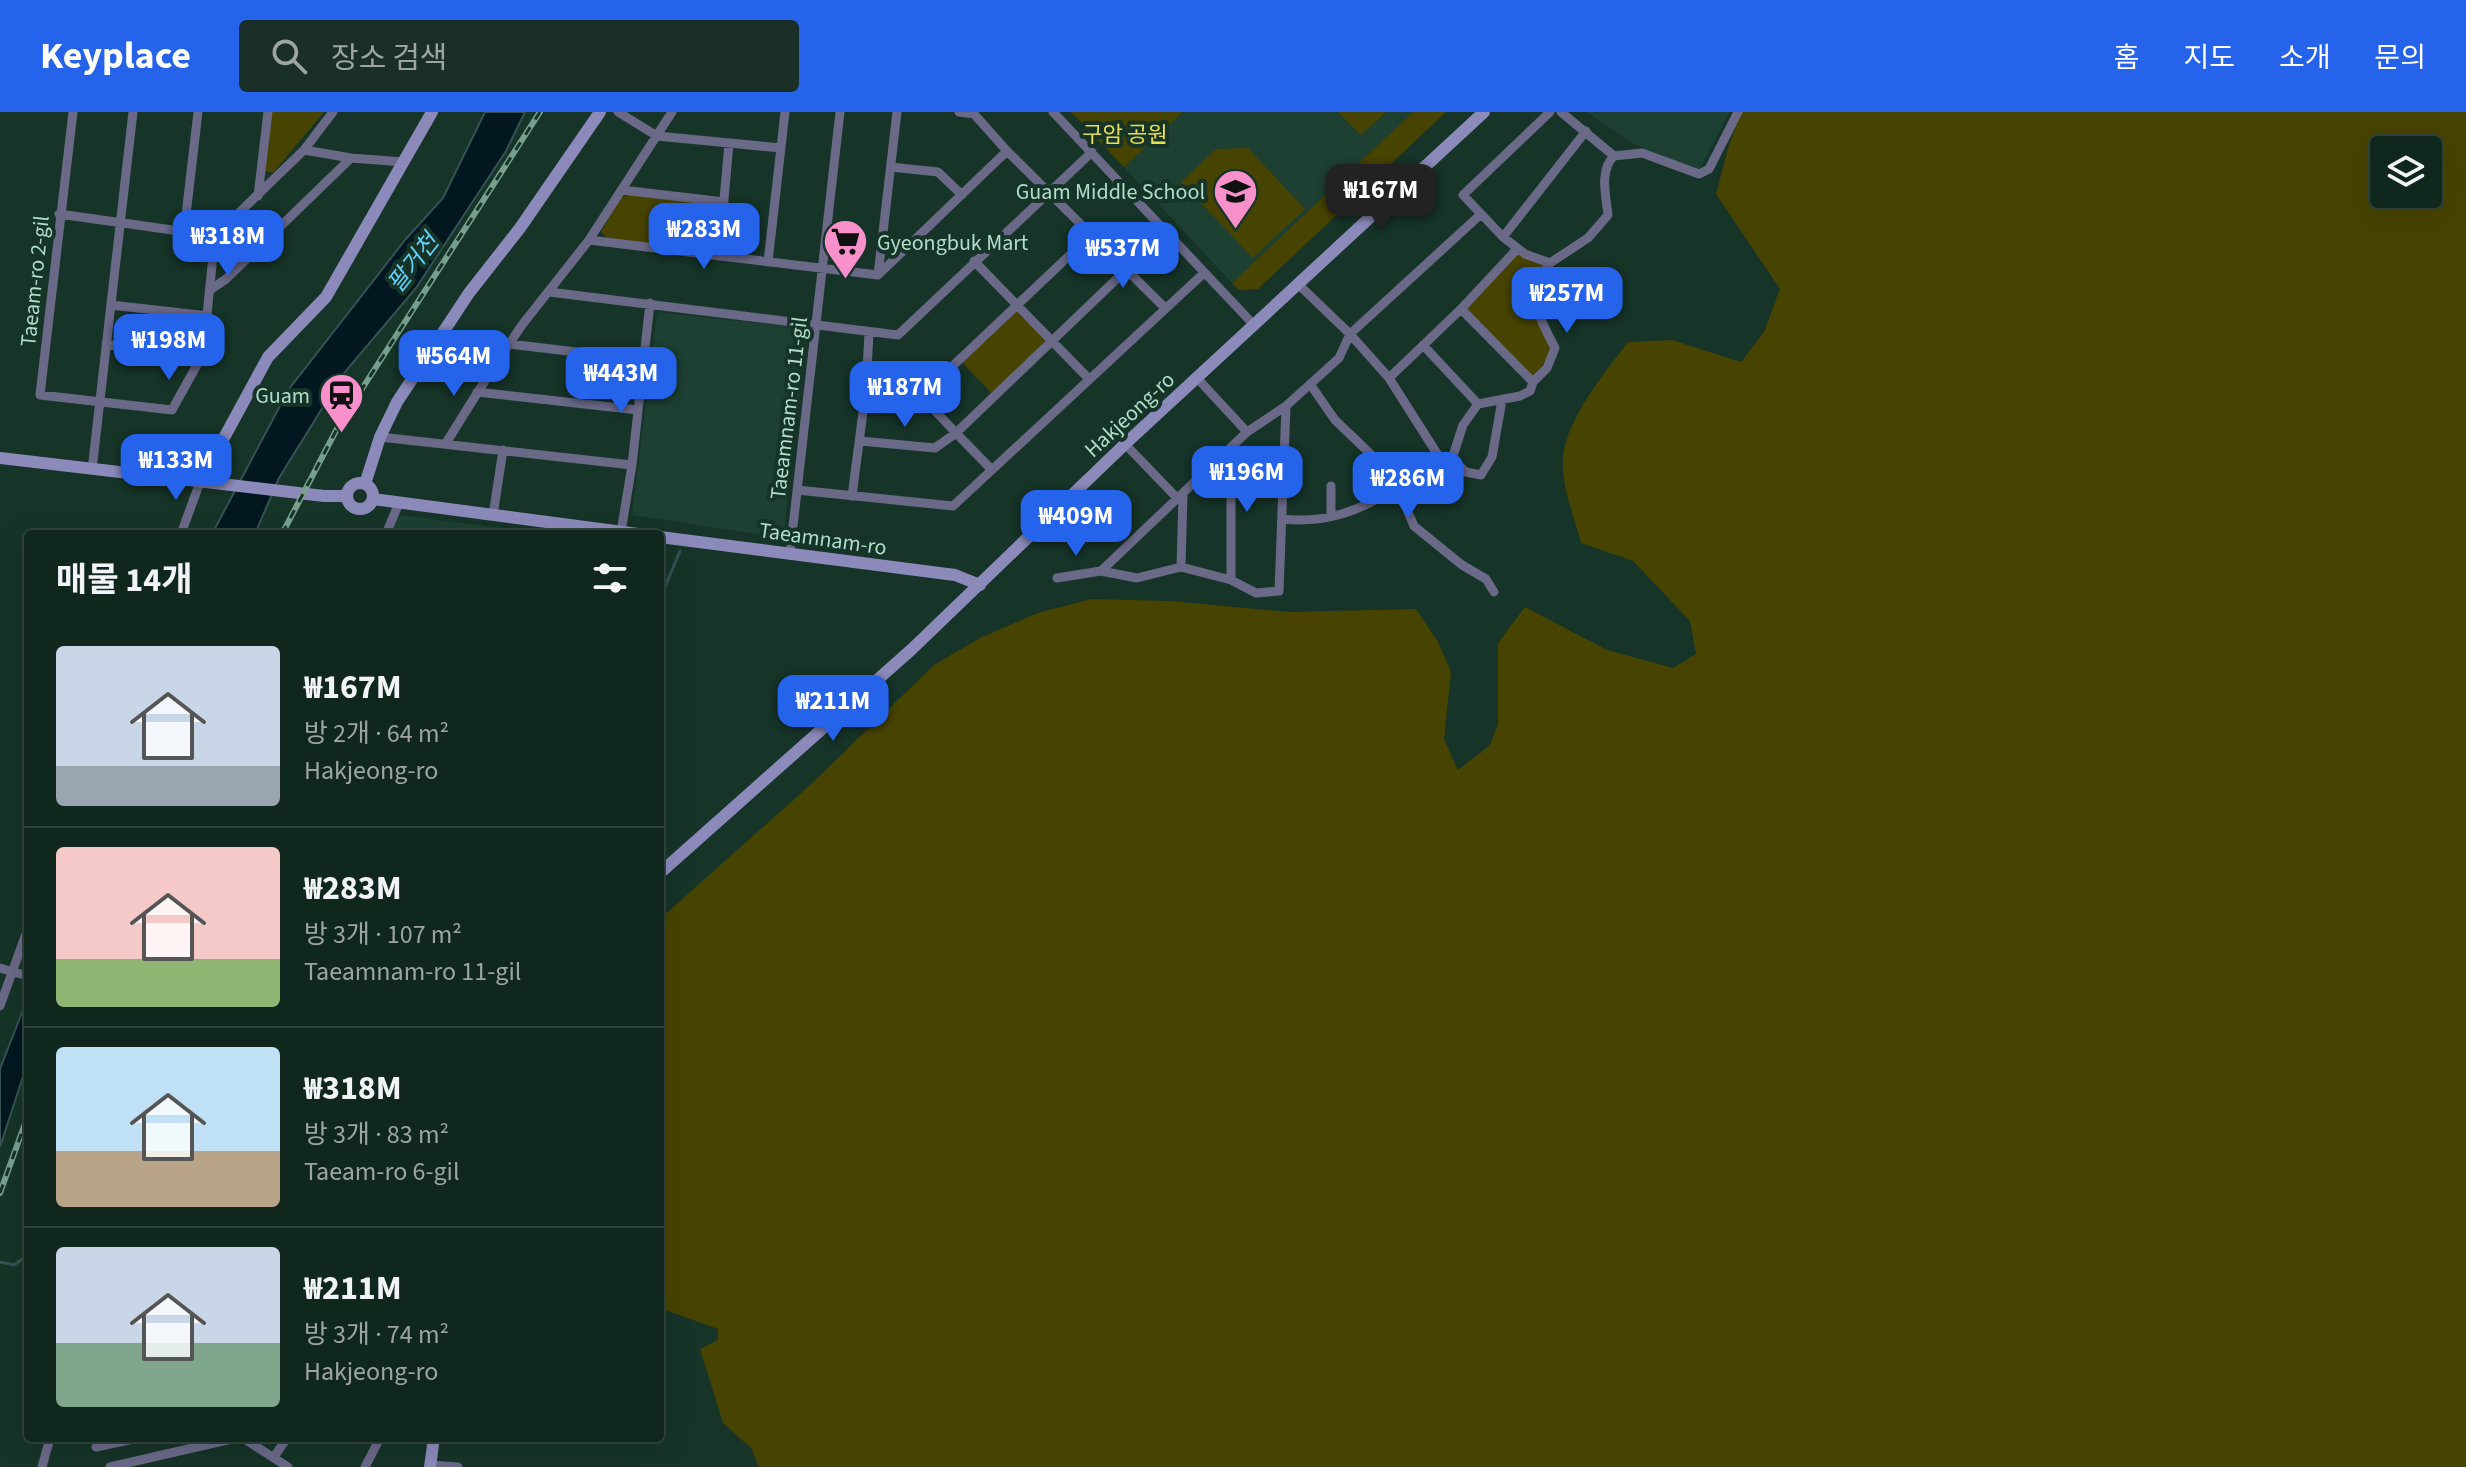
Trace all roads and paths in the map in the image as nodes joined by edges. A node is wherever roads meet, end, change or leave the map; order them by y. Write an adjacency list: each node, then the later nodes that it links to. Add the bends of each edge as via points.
1 (73, 112): 35 (street, Taeam-ro 2-gil)
2 (133, 112): 37 (street)
3 (198, 112): 38 (street)
4 (268, 112): 33 (street)
5 (333, 112): 23 (street)
6 (432, 112): 28 (main road)
7 (600, 112): 86 (main road, via 469,293)
8 (618, 112): 20 (street)
9 (672, 112): 20 (street)
10 (785, 112): 22 (street)
11 (840, 112): 48 (street, Taeamnam-ro 11-gil)
12 (897, 112): 29 (street)
13 (959, 112): 24 (street, via 974,114)
14 (1053, 112): 25 (street)
15 (1484, 112): 52 (main road, Hakjeong-ro)
16 (1550, 112): 36 (street, via 1463,195)
17 (1561, 112): 19 (street)
18 (1738, 112): 26 (street, via 1709,169 1699,174 1642,153)
19 (1586, 131): 26 (street); 41 (street)
20 (657, 136): 21 (street); 30 (street)
21 (729, 143): 22 (street); 34 (street)
22 (781, 148): 46 (street)
23 (304, 150): 27 (street); 33 (street)
24 (1007, 151): 31 (street); 32 (street)
25 (1092, 152): 31 (street); 50 (street)
26 (1614, 156): 47 (street, via 1605,178 1608,215 1588,238)
27 (351, 158): 28 (street); 53 (street)
28 (404, 162): 97 (main road, via 326,297 268,357)
29 (891, 167): 32 (street, via 938,172); 51 (street)
30 (622, 190): 34 (street); 42 (street)
31 (1049, 192): 39 (street); 45 (street)
32 (962, 195): 51 (street)
33 (258, 197): 40 (street)
34 (724, 202): 44 (street)
35 (59, 214): 37 (street); 80 (street, Taeam-ro 2-gil, via 40,395)
36 (1480, 215): 41 (street); 64 (street)
37 (120, 224): 38 (street); 56 (street)
38 (184, 232): 40 (street)
39 (1091, 235): 49 (street); 57 (street)
40 (215, 236): 53 (street)
41 (1503, 237): 43 (street)
42 (589, 240): 44 (street); 54 (street)
43 (1517, 249): 47 (street); 59 (street)
44 (719, 256): 46 (street)
45 (974, 261): 57 (street); 63 (street, via 898,335)
46 (768, 262): 48 (street)
47 (1550, 263): 74 (street, via 1536,290 1535,308 1555,348 1547,368)
48 (823, 267): 51 (street); 61 (street, Taeamnam-ro 11-gil)
49 (1126, 270): 58 (street); 65 (street)
50 (1204, 273): 58 (street); 62 (street)
51 (878, 275)
52 (1299, 285): 62 (main road, Hakjeong-ro); 64 (street)
53 (210, 290): 60 (street)
54 (549, 292): 55 (street); 67 (street)
55 (650, 303): 61 (street); 70 (street)
56 (111, 305): 60 (street); 66 (street)
57 (1016, 305): 65 (street); 78 (street)
58 (1165, 308): 73 (street)
59 (1461, 309): 68 (street); 74 (street)
60 (208, 316): 80 (street, via 203,354 172,410)
61 (816, 324): 63 (street); 101 (street, Taeamnam-ro 11-gil)
62 (1254, 325): 71 (main road, Hakjeong-ro)
63 (869, 333): 76 (street)
64 (1350, 334): 72 (street); 75 (street, via 1339,358)
65 (1051, 340): 73 (street); 85 (street)
66 (106, 344): 69 (street); 80 (street)
67 (509, 344): 70 (street); 77 (street)
68 (1423, 345): 72 (street); 81 (street)
69 (158, 350)
70 (644, 360): 83 (street)
71 (1197, 378): 84 (street); 89 (main road, Hakjeong-ro)
72 (1389, 378): 93 (street)
73 (1089, 379): 96 (street)
74 (1533, 382): 79 (street, via 1530,391)
75 (1310, 384): 82 (street); 100 (street)
76 (866, 389): 78 (street); 87 (street)
77 (477, 392): 83 (street); 88 (street)
78 (921, 396): 85 (street)
79 (1502, 400): 81 (street); 93 (street, via 1492,457 1481,475)
80 (100, 401): 95 (street)
81 (1478, 404): 93 (street)
82 (1286, 406): 84 (street); 110 (street)
83 (638, 410): 94 (street)
84 (1247, 432): 90 (street)
85 (956, 433): 87 (street, via 935,448); 96 (street)
86 (380, 437): 88 (street); 98 (main road)
87 (860, 441): 103 (street)
88 (446, 443): 91 (street)
89 (1125, 444): 104 (street); 121 (main road, Hakjeong-ro)
90 (1231, 448): 104 (street); 120 (street)
91 (503, 450): 94 (street); 108 (street)
92 (0, 458): 95 (main road)
93 (1448, 461): 107 (street)
94 (632, 465): 114 (street)
95 (92, 470): 97 (main road)
96 (992, 470): 103 (street, via 953,506)
97 (206, 483): 102 (main road); 111 (street)
98 (365, 484): 102 (main road, via 353,484); 105 (main road)
99 (1331, 486): 109 (street)
100 (1396, 488): 107 (street); 109 (street, via 1366,507)
101 (797, 490): 103 (street); 116 (street, Taeamnam-ro 11-gil)
102 (346, 496): 105 (main road, via 356,509)
103 (852, 496)
104 (1180, 497): 117 (street); 118 (street)
105 (373, 499): 106 (main road)
106 (399, 503): 108 (main road); 112 (street)
107 (1404, 503): 122 (street, via 1414,526 1486,579)
108 (493, 515): 113 (main road)
109 (1331, 516): 110 (street)
110 (1282, 519): 120 (street, via 1279,591 1256,593)
111 (183, 530)
112 (388, 530)
113 (606, 530)
114 (621, 530)
115 (664, 537): 116 (main road, Taeamnam-ro)
116 (790, 553): 121 (main road, Taeamnam-ro, via 955,575)
117 (1181, 567): 118 (street, via 1137,578); 120 (street)
118 (1101, 571): 119 (street)
119 (1057, 578)
120 (1231, 580)
121 (980, 585): 123 (main road, Hakjeong-ro)
122 (1494, 592)
123 (664, 869)
124 (0, 968): 125 (street)
125 (21, 973): 126 (street)
126 (0, 1006)
127 (49, 1442): 137 (street)
128 (119, 1442): 134 (street)
129 (204, 1442): 138 (street)
130 (250, 1442): 135 (street)
131 (284, 1442): 135 (street)
132 (378, 1442): 140 (street)
133 (433, 1442): 136 (main road)
134 (96, 1447)
135 (274, 1457): 139 (street)
136 (430, 1466): 141 (street)
137 (42, 1467)
138 (110, 1467)
139 (288, 1467)
140 (365, 1467)
141 (458, 1467)

